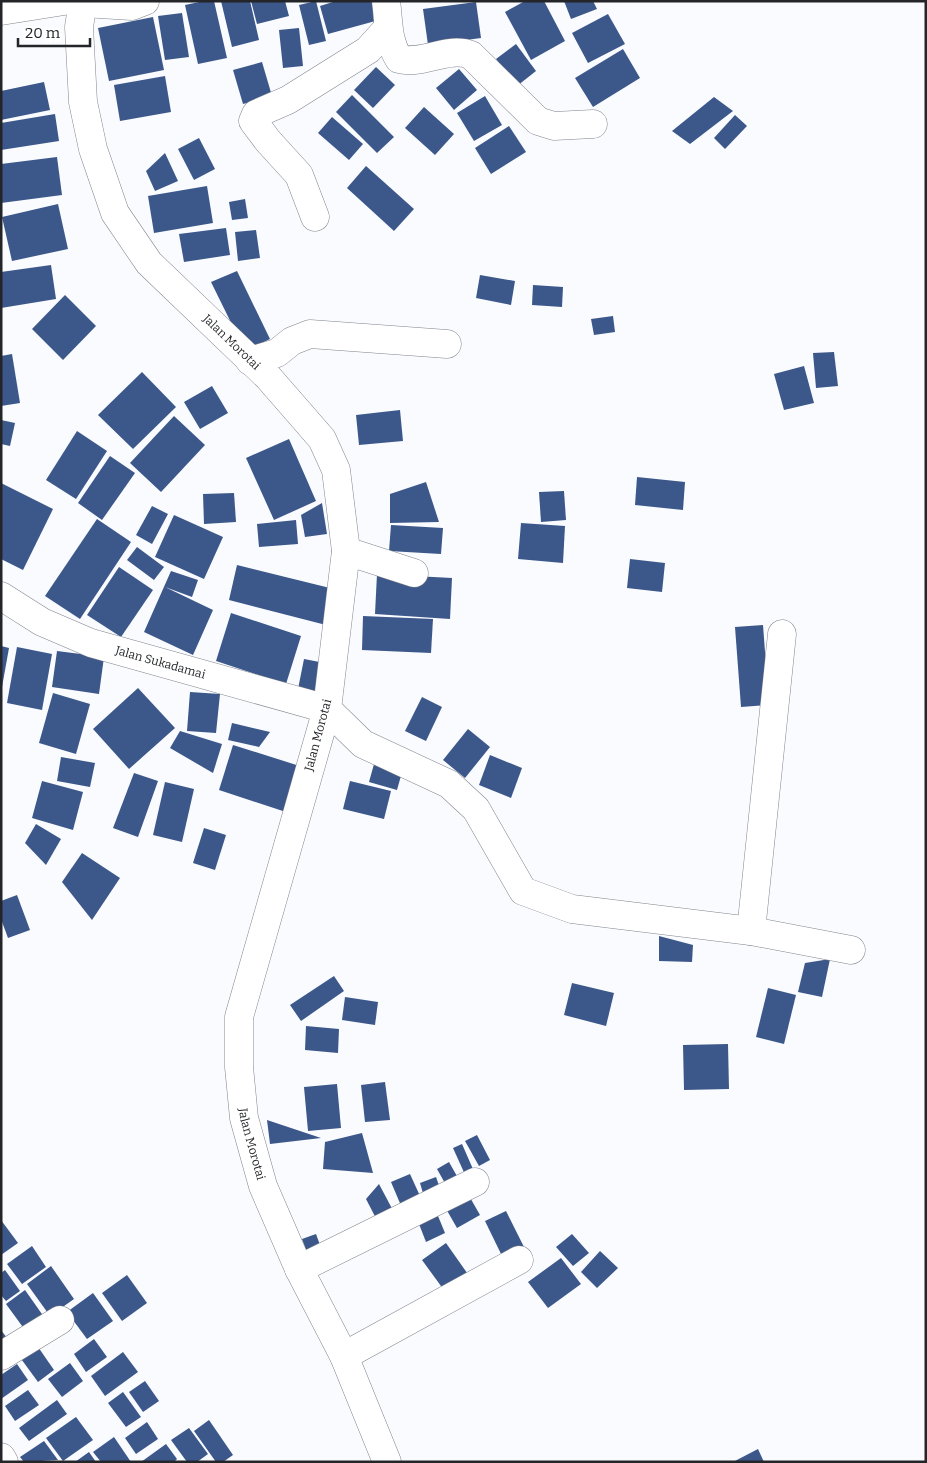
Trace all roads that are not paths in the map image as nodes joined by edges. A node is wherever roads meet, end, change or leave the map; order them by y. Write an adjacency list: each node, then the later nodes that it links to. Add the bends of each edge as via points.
1 (145, 1): 3 (street, via 132,6)
2 (386, 1): 5 (street)
3 (77, 2): 4 (street); 9 (street, Jalan Morotai, via 83,102 93,149 115,213 149,263)
4 (1, 11)
5 (387, 29): 6 (street, via 392,49 399,59 409,62 462,51 471,55 538,120 554,126); 7 (street, via 368,50 288,100 256,114 253,121 299,175)
6 (593, 124)
7 (315, 217)
8 (447, 344): 9 (street, via 310,334 292,341 277,353)
9 (250, 361): 10 (street, Jalan Morotai, via 322,439 336,470)
10 (346, 551): 11 (street); 14 (street, Jalan Morotai)
11 (414, 573)
12 (1, 596): 14 (street, Jalan Sukadamai, via 42,622 91,643)
13 (782, 634): 15 (street)
14 (327, 709): 15 (street, via 363,744 449,784 476,809 523,891 572,909); 19 (street, Jalan Morotai, via 239,1017 239,1068 244,1118 263,1186)
15 (751, 931): 16 (street)
16 (851, 950)
17 (475, 1182): 19 (street)
18 (519, 1260): 22 (street)
19 (299, 1269): 22 (street, Jalan Morotai)
20 (60, 1320): 21 (street)
21 (1, 1356)
22 (344, 1356): 25 (street, Jalan Morotai)
23 (1, 1457): 24 (street)
24 (4, 1462)
25 (387, 1462)

